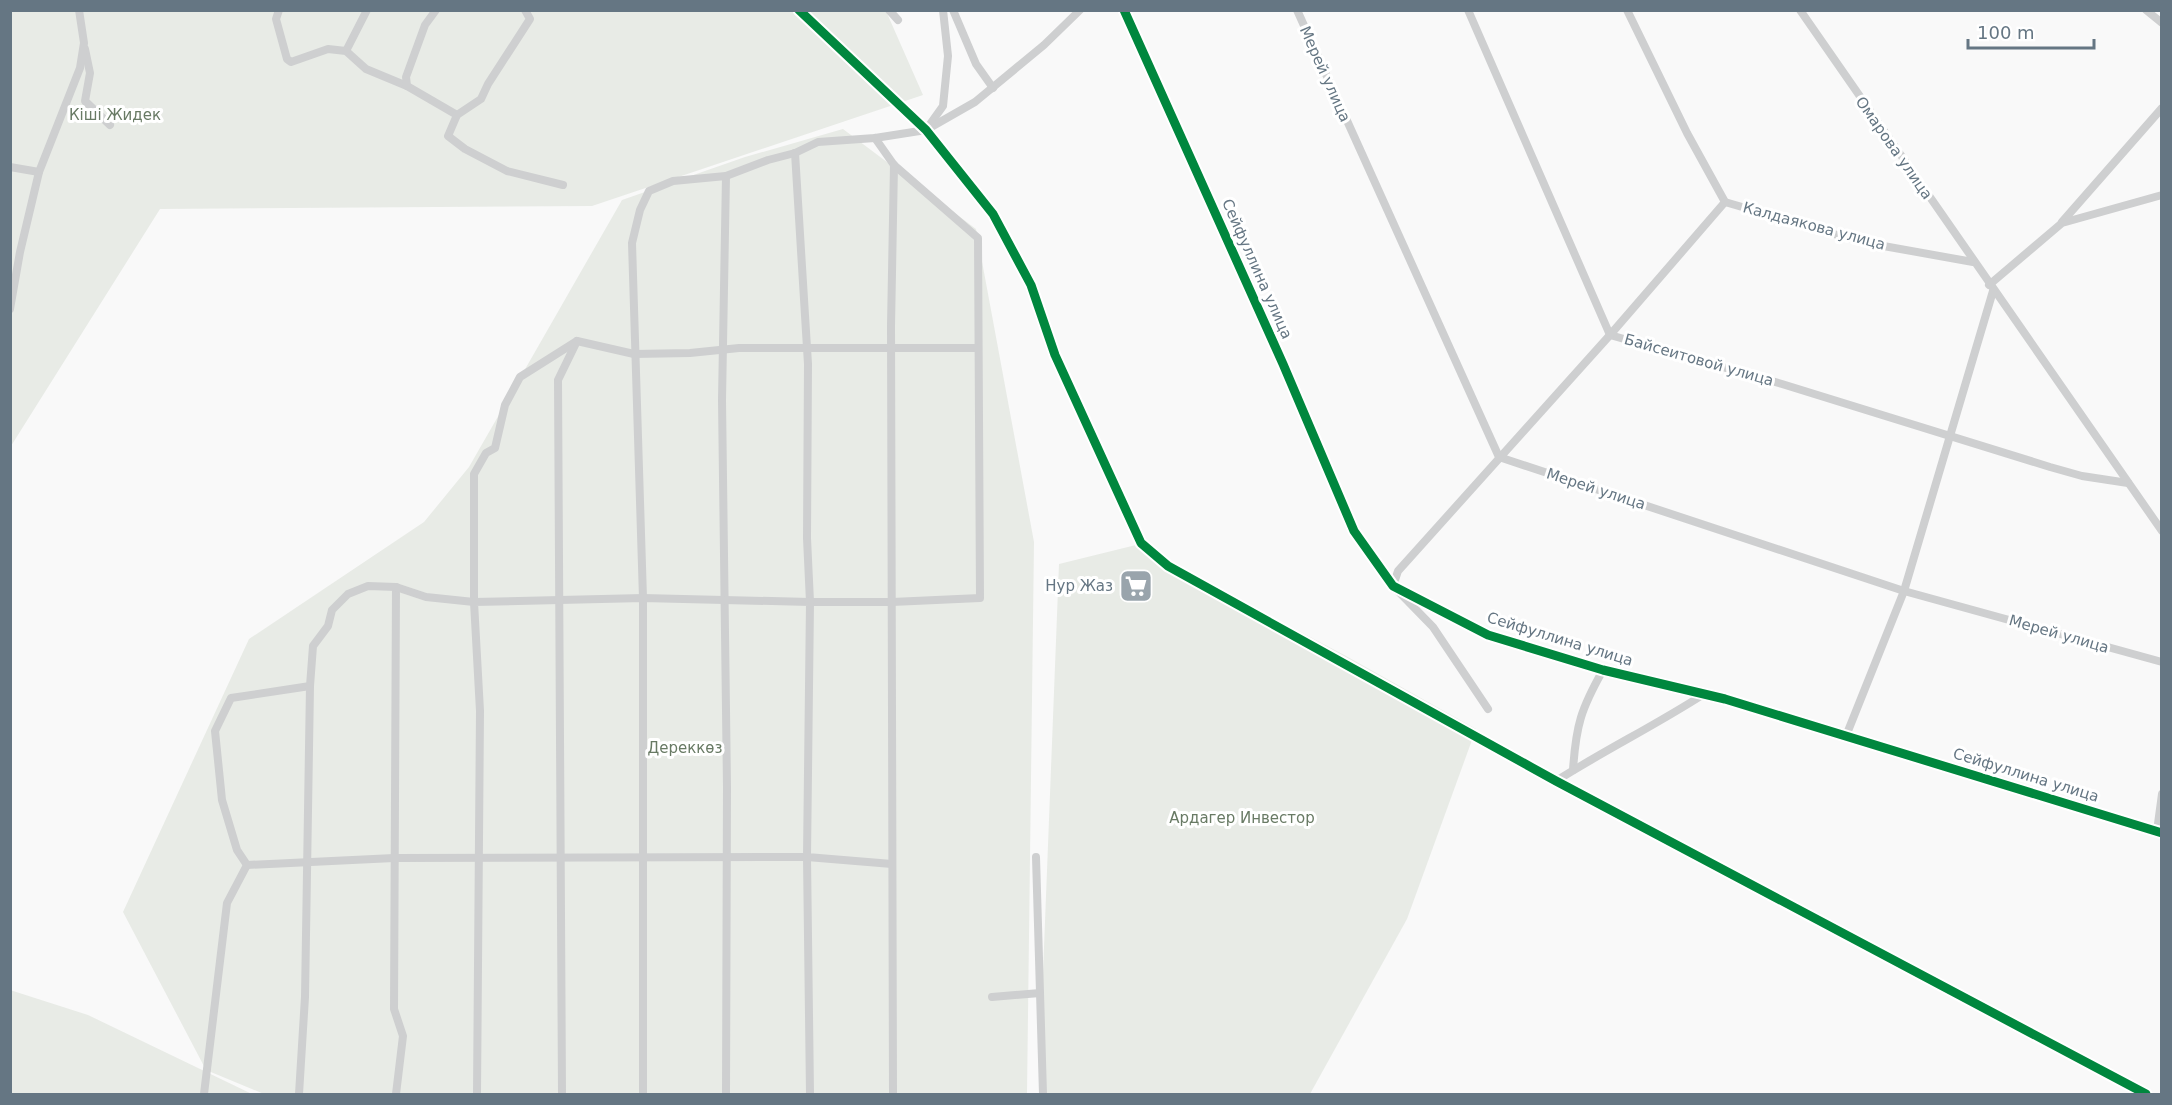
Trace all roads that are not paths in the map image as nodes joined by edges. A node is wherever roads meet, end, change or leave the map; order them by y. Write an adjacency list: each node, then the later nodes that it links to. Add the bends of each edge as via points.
1 (80, 10): 21 (street)
2 (279, 10): 22 (street, via 276,19 286,59 291,62 328,49)
3 (367, 10): 22 (street)
4 (427, 10): 20 (street)
5 (436, 10): 20 (street)
6 (525, 10): 26 (street, via 530,20 481,99)
7 (799, 10): 28 (street)
8 (889, 10): 18 (street)
9 (943, 10): 28 (street, via 948,56 943,106)
10 (953, 10): 24 (street, via 976,64)
11 (1080, 10): 24 (street)
12 (1124, 10): 53 (street, Сейфуллина улица, via 1354,531)
13 (1297, 10): 50 (street, Мерей улица)
14 (1468, 10): 42 (street, Байсеитовой улица)
15 (1627, 10): 37 (street, Калдаякова улица)
16 (2146, 10): 19 (street)
17 (1800, 11): 39 (street, Омарова улица)
18 (898, 20)
19 (2162, 23)
20 (425, 25): 23 (street)
21 (84, 43): 27 (street, via 90,73 85,101); 33 (street, via 80,68)
22 (346, 51): 23 (street, via 366,69)
23 (406, 86): 26 (street)
24 (993, 88): 28 (street)
25 (2162, 108): 38 (street)
26 (458, 115): 35 (street, via 448,136 465,149 507,171)
27 (110, 125)
28 (926, 130): 29 (street); 69 (street, via 993,214 1031,285 1054,355 1141,543 1168,566)
29 (874, 138): 30 (street, via 818,142); 31 (street)
30 (795, 153): 34 (street); 44 (street)
31 (894, 165): 45 (street); 46 (street, via 978,238)
32 (10, 167): 33 (street)
33 (39, 172): 41 (street)
34 (726, 176): 47 (street); 48 (street, via 673,181 649,191 632,243)
35 (563, 185)
36 (2162, 195): 38 (street)
37 (1725, 202): 39 (street, Калдаякова улица, via 1861,242); 42 (street)
38 (2061, 223): 40 (street)
39 (1973, 262): 40 (street, Омарова улица)
40 (1991, 288): 49 (street); 51 (street, Омарова улица)
41 (10, 309)
42 (1610, 335): 49 (street, Байсеитовой улица); 50 (street)
43 (578, 340): 48 (street); 58 (street, via 558,380); 59 (street, via 520,377 505,405 495,448 486,453 474,474)
44 (808, 348): 45 (street); 47 (street); 60 (street)
45 (891, 348): 46 (street); 61 (street)
46 (977, 348): 61 (street, via 980,598)
47 (723, 350): 48 (street); 57 (street)
48 (634, 354): 56 (street)
49 (1952, 437): 51 (street, Байсеитовой улица, via 2082,477); 55 (street)
50 (1499, 457): 53 (street, via 1398,572); 55 (street, Мерей улица)
51 (2128, 483): 52 (street, Омарова улица)
52 (2162, 531)
53 (1393, 586): 63 (street, Сейфуллина улица, via 1488,635); 66 (street, via 1433,627)
54 (396, 587): 59 (street, via 426,597); 64 (street, via 368,586 348,594 332,610 328,626 314,646); 75 (street)
55 (1904, 591): 62 (street, Мерей улица); 67 (street)
56 (643, 598): 57 (street); 58 (street); 77 (street)
57 (726, 600): 60 (street); 78 (street)
58 (561, 601): 59 (street); 76 (street)
59 (474, 602): 72 (street, via 480,711)
60 (810, 602): 61 (street); 73 (street)
61 (891, 602): 80 (street)
62 (2162, 662)
63 (1603, 670): 65 (street, Сейфуллина улица); 68 (street, via 1577,723)
64 (310, 686): 79 (street); 81 (street, via 231,698 215,731 222,800 237,850)
65 (1704, 694): 67 (street, Сейфуллина улица); 68 (street)
66 (1488, 709)
67 (1846, 736): 71 (street, Сейфуллина улица)
68 (1573, 770): 69 (street)
69 (1556, 781): 94 (street)
70 (2162, 794): 71 (street)
71 (2159, 832)
72 (479, 857): 75 (street); 76 (street); 87 (street)
73 (807, 857): 78 (street); 80 (street); 91 (street)
74 (1036, 857): 82 (street)
75 (394, 858): 79 (street); 86 (street, via 394,1009 403,1036)
76 (562, 858): 77 (street); 88 (street)
77 (645, 859): 78 (street); 89 (street)
78 (725, 859): 90 (street)
79 (308, 861): 81 (street); 85 (street)
80 (892, 864): 92 (street)
81 (247, 865): 84 (street, via 227,903)
82 (1040, 993): 83 (street); 93 (street)
83 (992, 997)
84 (204, 1095)
85 (299, 1095)
86 (396, 1095)
87 (477, 1095)
88 (562, 1095)
89 (643, 1095)
90 (726, 1095)
91 (810, 1095)
92 (893, 1095)
93 (1043, 1095)
94 (2146, 1095)

